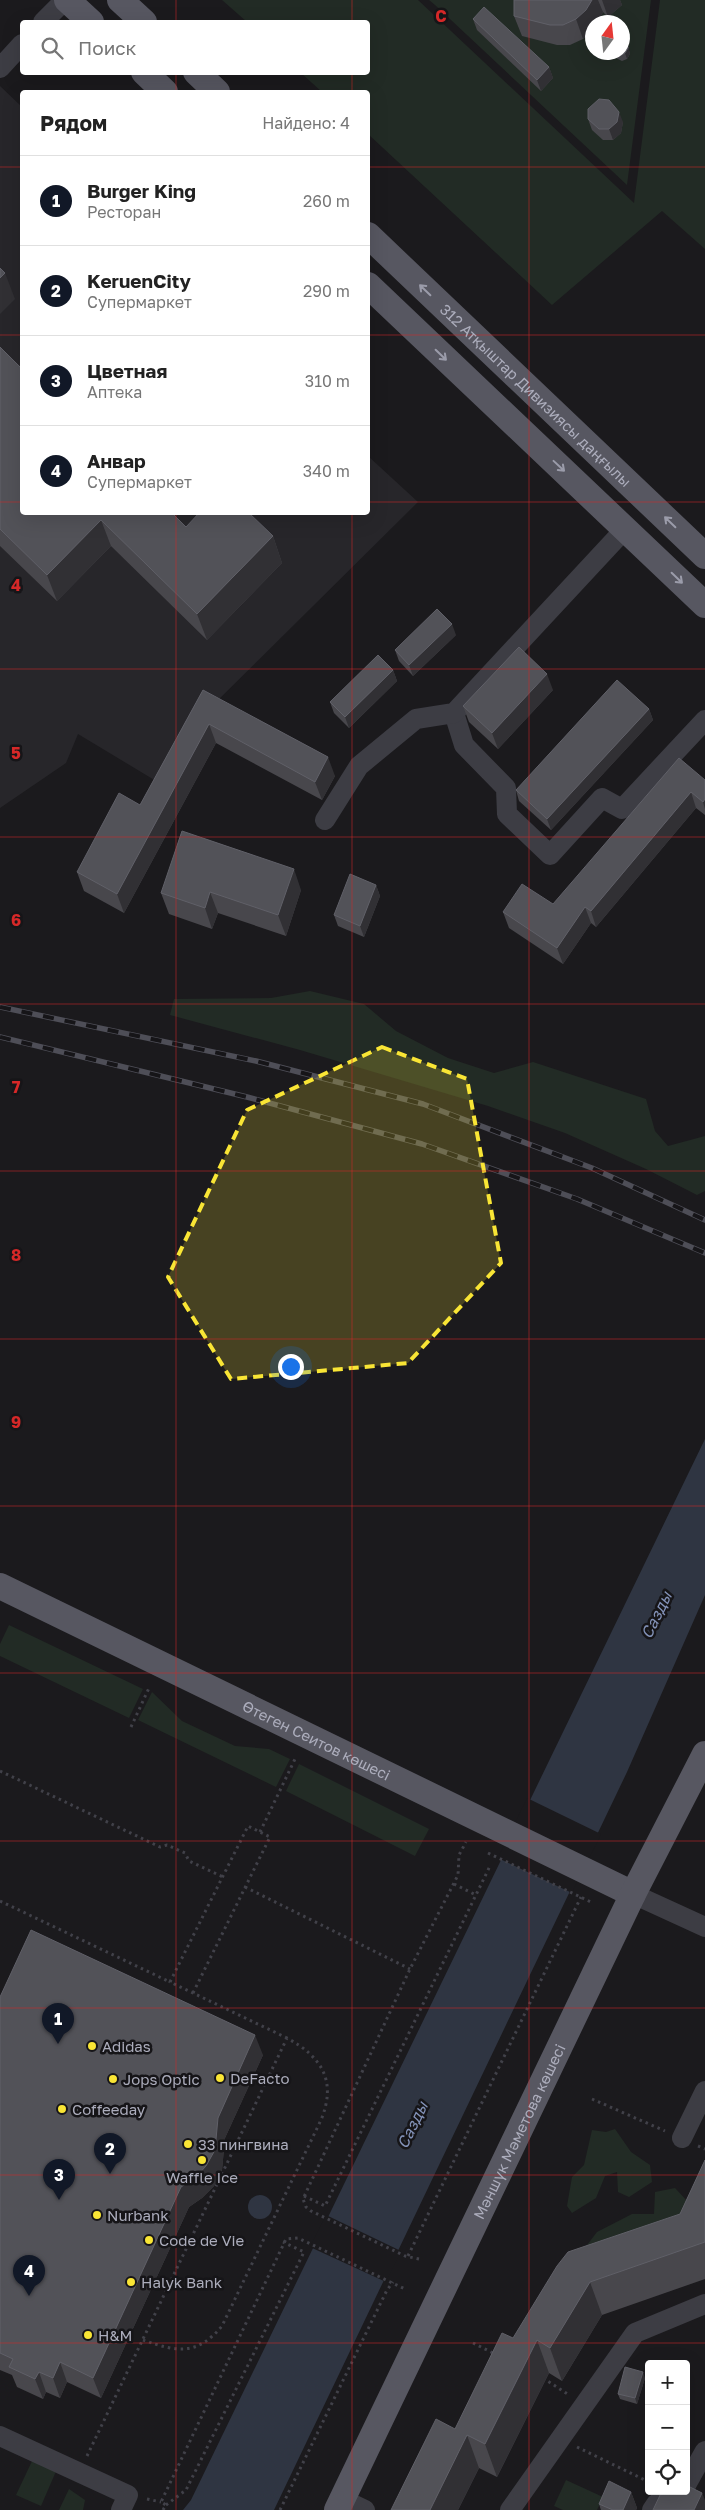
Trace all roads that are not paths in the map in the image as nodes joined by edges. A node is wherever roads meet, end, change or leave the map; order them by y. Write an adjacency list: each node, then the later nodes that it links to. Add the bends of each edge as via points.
1 (66, 0): 3 (street); 4 (main road)
2 (120, 0): 5 (main road)
3 (45, 20)
4 (89, 20)
5 (142, 20)
6 (20, 46): 7 (street)
7 (0, 68)
8 (147, 75): 10 (main road)
9 (199, 75): 11 (main road)
10 (163, 90)
11 (216, 90)
12 (370, 237): 14 (main road, 312 Атқыштар Дивизиясы даңғылы, one-way to 12)
13 (370, 287): 15 (main road, one-way to 15)
14 (633, 487): 15 (main road); 16 (main road, 312 Атқыштар Дивизиясы даңғылы, one-way to 14)
15 (617, 521): 17 (main road, one-way to 17); 18 (street)
16 (705, 556)
17 (705, 605)
18 (454, 713): 19 (street, via 464,745 506,788 507,814 550,855 602,798 622,809); 20 (street, via 416,719 359,766)
19 (705, 720)
20 (326, 820)
21 (0, 1586): 23 (main road, Өтеген Сеитов көшесі)
22 (705, 1754): 23 (main road, Мәншүк Мәметова көшесі)
23 (634, 1894): 24 (street); 32 (main road, Мәншүк Мәметова көшесі)
24 (705, 1927)
25 (705, 2091): 26 (street)
26 (682, 2138)
27 (705, 2304): 34 (street, via 635,2334)
28 (0, 2436): 33 (street, via 128,2495)
29 (705, 2450): 30 (street)
30 (690, 2478)
31 (670, 2495): 35 (street)
32 (348, 2506)
33 (121, 2510)
34 (510, 2510)
35 (652, 2510)

